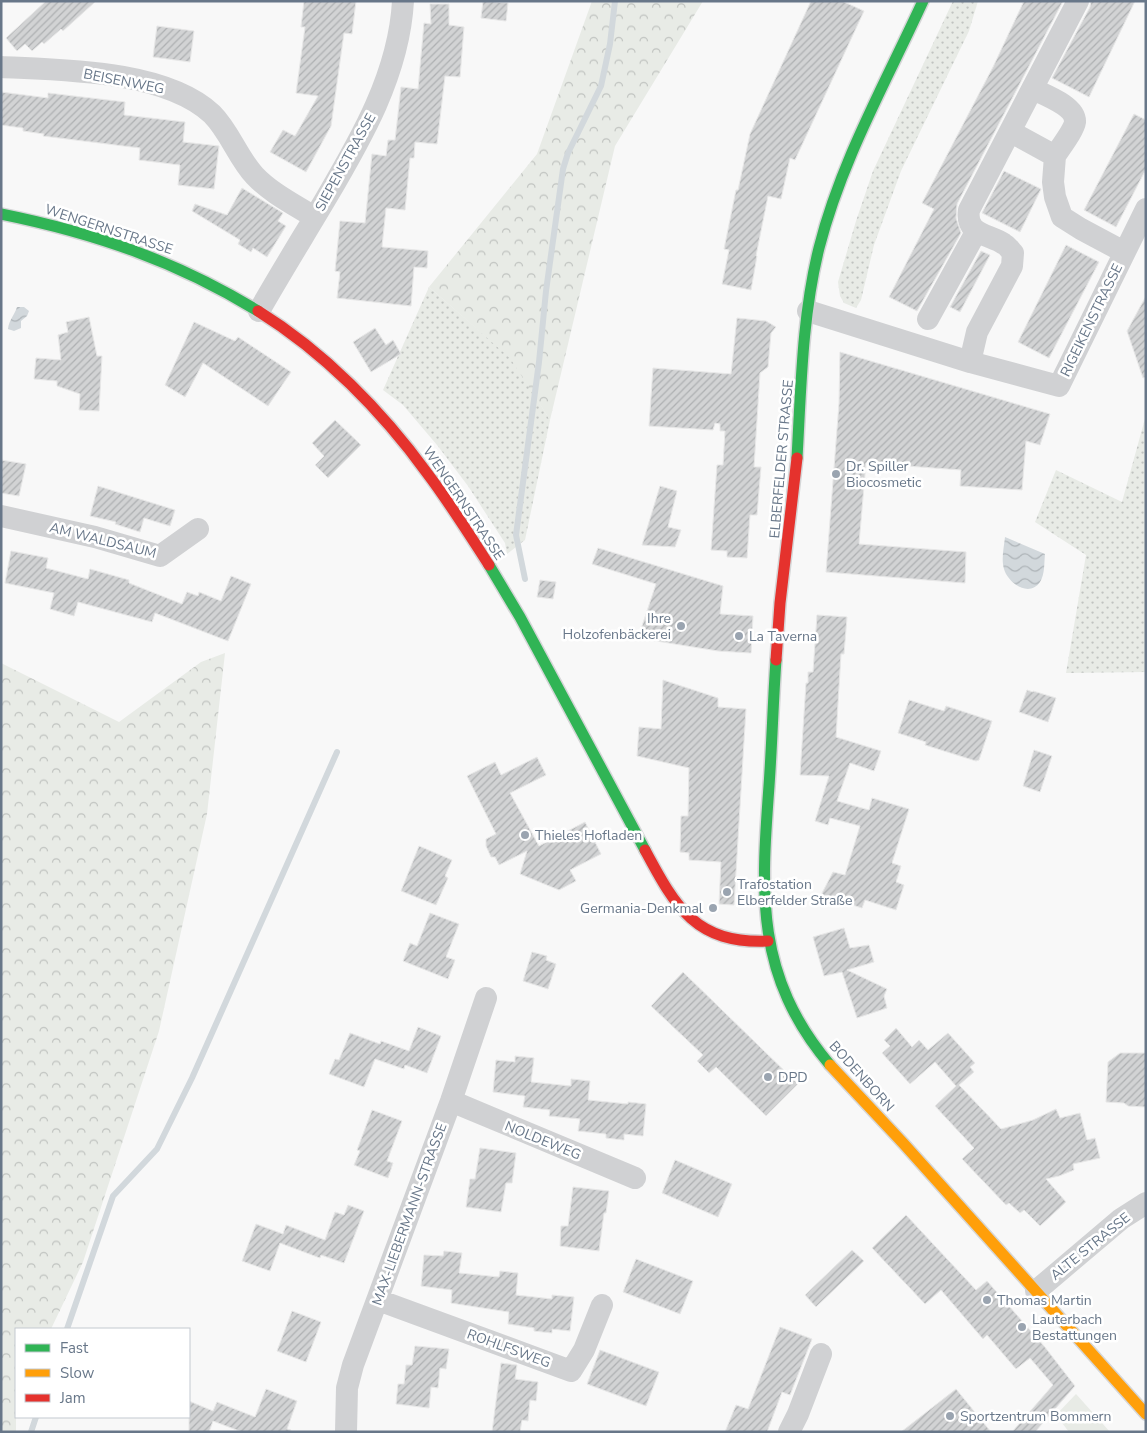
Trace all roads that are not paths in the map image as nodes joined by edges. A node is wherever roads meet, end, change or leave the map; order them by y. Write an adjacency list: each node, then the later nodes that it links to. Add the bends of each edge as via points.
1 (403, 1): 10 (street, SIEPENSTRASSE, via 400,36 384,88)
2 (923, 1): 14 (main road, ELBERFELDER STRASSE, via 866,120 834,201 819,250)
3 (1078, 1): 5 (street)
4 (1, 67): 10 (street, BEISENWEG, via 54,68 123,78 157,85 189,97 217,120 255,176)
5 (1033, 89): 6 (street); 7 (street, RIGEIKENSTRASSE, via 1073,113 1075,122)
6 (1011, 132): 7 (street); 11 (street, via 970,210 968,218)
7 (1055, 156): 12 (street, RIGEIKENSTRASSE, via 1052,182 1062,217)
8 (1146, 210): 12 (street, RIGEIKENSTRASSE)
9 (1, 214): 13 (main road, WENGERNSTRASSE, via 62,226 130,248 176,266)
10 (314, 218): 13 (street, SIEPENSTRASSE)
11 (976, 232): 15 (street); 16 (street, via 1005,244 1013,253 1012,266 977,332)
12 (1124, 252): 16 (street, RIGEIKENSTRASSE, via 1059,386)
13 (259, 311): 19 (main road, WENGERNSTRASSE, via 344,378 420,463 508,595 675,901 709,932 726,939)
14 (808, 311): 16 (street, RIGEIKENSTRASSE); 19 (main road, ELBERFELDER STRASSE, via 795,490 779,616 765,833 764,891)
15 (928, 320)
16 (970, 362)
17 (1, 516): 18 (street, AM WALDSAUM, via 95,537 160,556)
18 (198, 529)
19 (768, 941): 24 (main road, BODENBORN, via 784,993 816,1049)
20 (486, 998): 21 (street, MAX-LIEBERMANN-STRASSE)
21 (451, 1101): 22 (street, NOLDEWEG); 25 (street, MAX-LIEBERMANN-STRASSE)
22 (635, 1178)
23 (1146, 1203): 24 (street, ALTE STRASSE, via 1114,1225)
24 (1036, 1290): 28 (main road, BODENBORN)
25 (378, 1300): 26 (street, ROHLFSWEG, via 570,1371 584,1350); 29 (street, MAX-LIEBERMANN-STRASSE, via 347,1388)
26 (602, 1305)
27 (821, 1354): 30 (street)
28 (1146, 1414)
29 (346, 1432)
30 (789, 1432)

